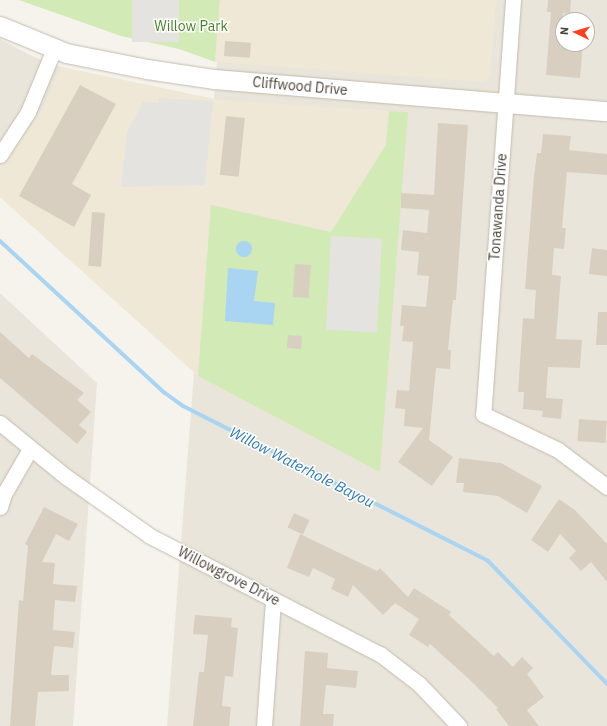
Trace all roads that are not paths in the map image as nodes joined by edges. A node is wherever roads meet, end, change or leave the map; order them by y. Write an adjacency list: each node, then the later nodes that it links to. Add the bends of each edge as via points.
1 (513, 0): 4 (street, Tonawanda Drive)
2 (0, 26): 3 (street, Cliffwood Drive)
3 (54, 49): 4 (street, Cliffwood Drive, via 104,61 214,79); 6 (street, via 28,112)
4 (505, 103): 5 (street, Cliffwood Drive); 9 (street, Tonawanda Drive, via 483,414 558,450)
5 (607, 111)
6 (0, 155)
7 (0, 423): 8 (street, Willowgrove Drive)
8 (30, 450): 10 (street, via 4,494); 11 (street, Willowgrove Drive, via 150,536)
9 (607, 487)
10 (0, 507)
11 (273, 599): 12 (street); 13 (street, Willowgrove Drive, via 380,654 419,684)
12 (264, 726)
13 (459, 726)

